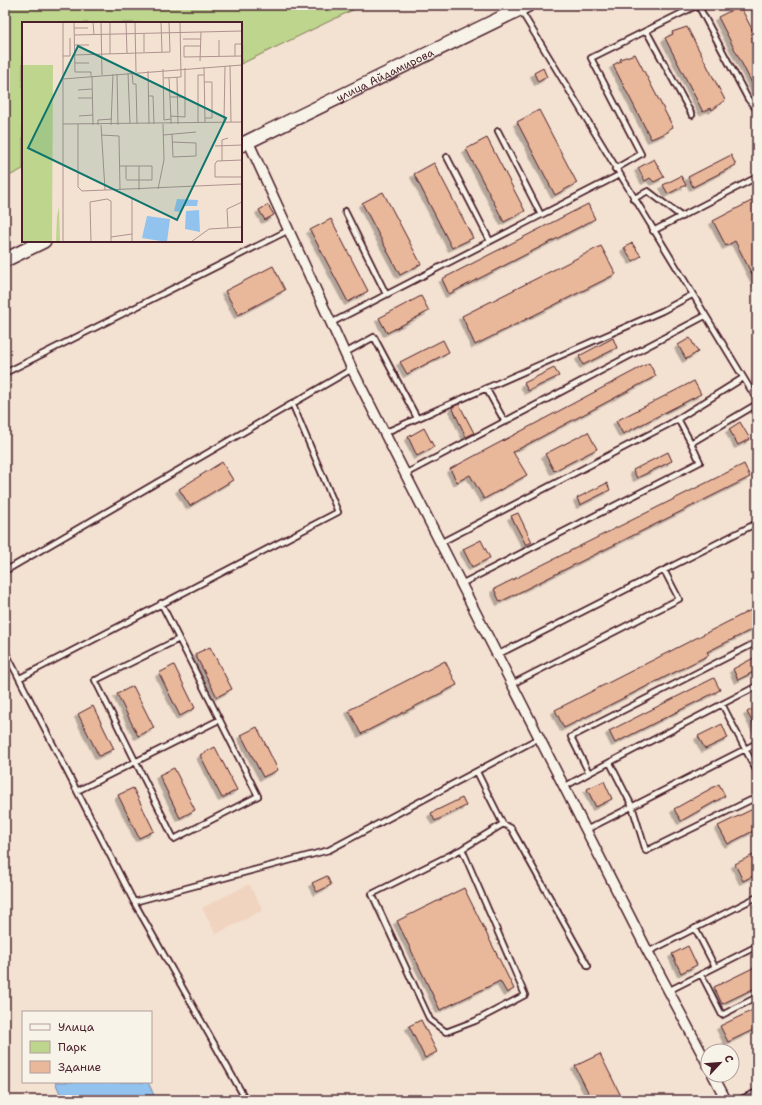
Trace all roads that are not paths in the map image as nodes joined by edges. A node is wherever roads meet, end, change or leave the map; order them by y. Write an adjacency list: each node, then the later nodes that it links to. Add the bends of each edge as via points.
1 (524, 7): 6 (main road, улица Айдамирова); 8 (lane)
2 (647, 32): 3 (lane, via 698,5 748,99); 4 (lane); 8 (lane, via 591,58 641,154)
3 (757, 110)
4 (692, 114)
5 (498, 131): 13 (lane)
6 (245, 143): 15 (street)
7 (446, 157): 17 (lane)
8 (615, 169): 9 (lane)
9 (619, 175): 11 (lane); 13 (lane)
10 (757, 177): 14 (lane)
11 (634, 199): 14 (lane, via 648,191); 16 (lane)
12 (345, 211): 20 (lane)
13 (541, 215): 17 (lane)
14 (682, 216): 16 (lane)
15 (289, 230): 23 (street); 26 (lane)
16 (654, 232): 21 (lane)
17 (490, 241): 20 (lane)
18 (42, 242): 19 (main road)
19 (5, 260)
20 (386, 294): 23 (lane)
21 (692, 294): 22 (lane); 28 (lane, via 662,311)
22 (706, 316): 27 (lane); 34 (lane)
23 (331, 323): 24 (street)
24 (345, 353): 25 (street); 32 (lane, via 374,337)
25 (352, 368): 30 (lane); 35 (street)
26 (5, 373)
27 (743, 378): 29 (lane); 33 (lane)
28 (486, 388): 32 (lane); 34 (lane)
29 (757, 400)
30 (292, 402): 41 (lane); 43 (lane, via 338,512)
31 (757, 404): 36 (lane)
32 (417, 418): 35 (lane)
33 (678, 419): 36 (lane); 39 (lane)
34 (505, 422): 37 (lane)
35 (384, 433): 37 (street)
36 (691, 444): 42 (lane, via 700,462)
37 (405, 474): 39 (street)
38 (757, 523): 40 (lane)
39 (440, 543): 42 (street)
40 (664, 570): 47 (lane); 49 (lane, via 679,599)
41 (5, 571)
42 (461, 584): 47 (street)
43 (161, 603): 44 (lane); 48 (lane)
44 (179, 639): 52 (lane); 56 (lane, via 96,679)
45 (757, 642): 60 (lane, via 571,737)
46 (5, 651): 48 (lane)
47 (497, 655): 49 (street)
48 (20, 678): 62 (lane)
49 (512, 684): 53 (street)
50 (757, 686): 51 (lane)
51 (722, 704): 55 (lane); 57 (lane)
52 (219, 720): 56 (lane); 56 (lane, via 258,796 174,839)
53 (539, 738): 58 (lane); 61 (street)
54 (757, 743): 55 (lane)
55 (745, 749): 59 (lane); 64 (lane)
56 (136, 762): 62 (lane)
57 (610, 763): 60 (lane); 64 (lane)
58 (476, 772): 65 (lane); 69 (lane, via 329,850)
59 (757, 772)
60 (589, 773): 61 (lane)
61 (564, 787): 66 (street)
62 (77, 791): 69 (lane)
63 (757, 797): 64 (lane, via 646,851)
64 (632, 806): 66 (lane)
65 (503, 824): 67 (lane); 73 (lane, via 511,828)
66 (586, 830): 72 (street)
67 (462, 849): 67 (lane, via 525,995 475,1021 446,1032 430,1020 372,894)
68 (757, 897): 70 (lane)
69 (134, 902): 81 (lane)
70 (695, 928): 72 (lane); 74 (lane)
71 (757, 946): 74 (lane)
72 (648, 952): 76 (street)
73 (588, 966)
74 (715, 967): 75 (lane)
75 (701, 974): 76 (lane); 77 (lane, via 722,1015)
76 (668, 991): 78 (street)
77 (757, 997)
78 (700, 1050)
79 (717, 1083): 82 (street)
80 (757, 1092): 83 (lane)
81 (246, 1100)
82 (726, 1100)
83 (740, 1100)

